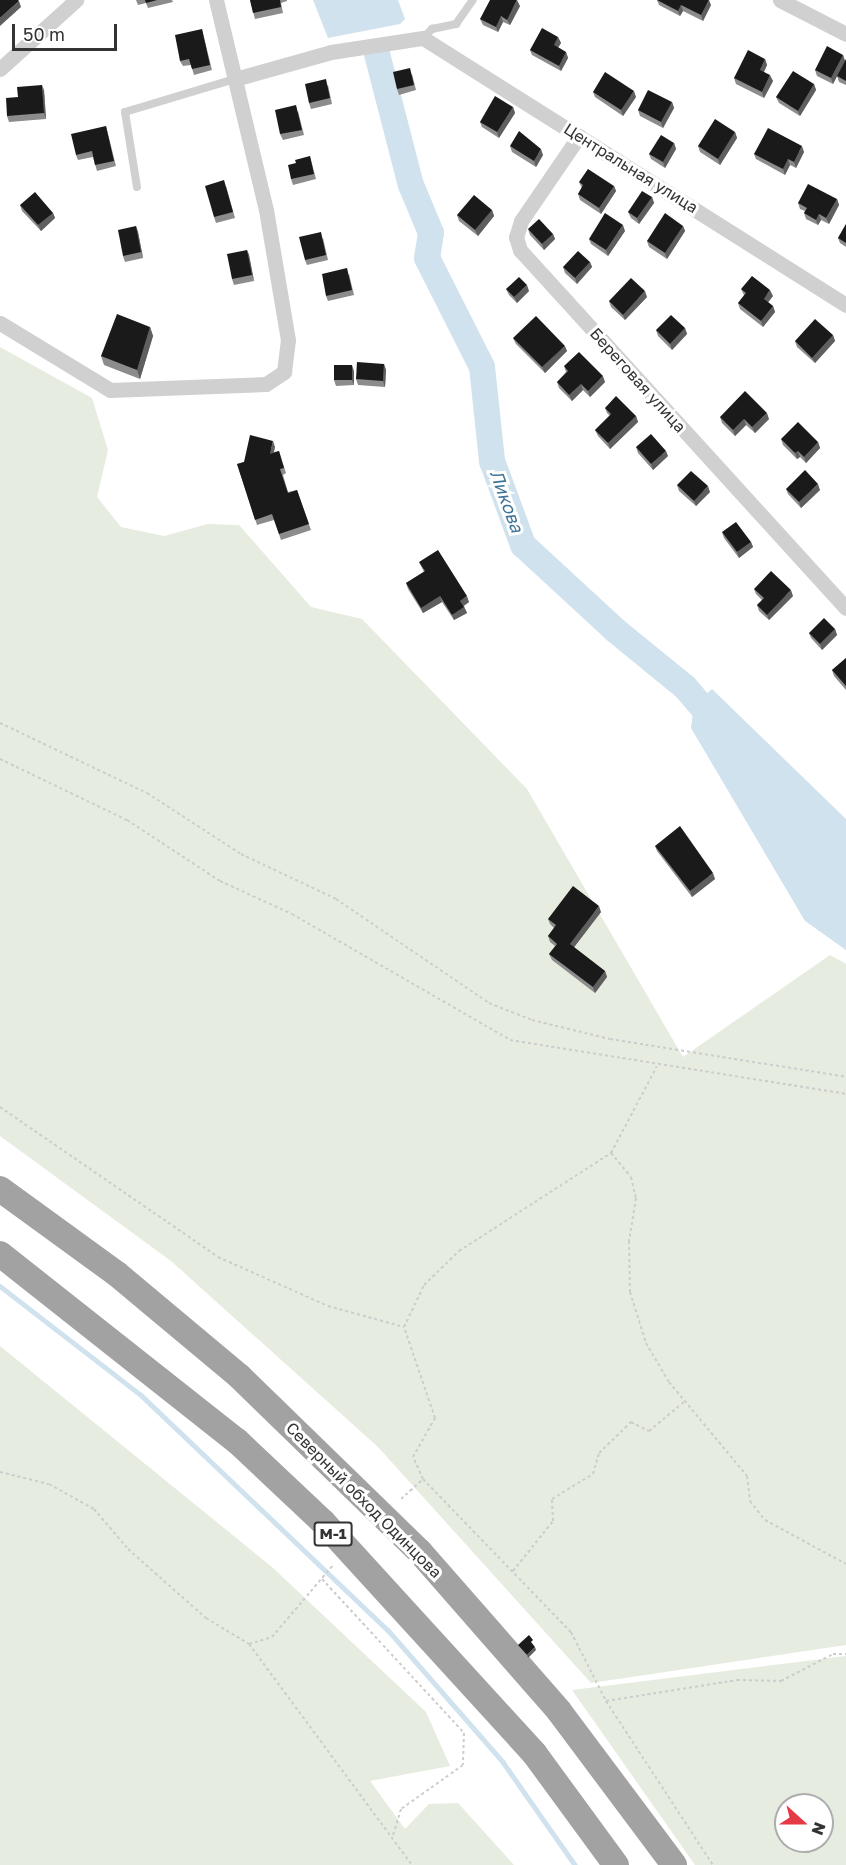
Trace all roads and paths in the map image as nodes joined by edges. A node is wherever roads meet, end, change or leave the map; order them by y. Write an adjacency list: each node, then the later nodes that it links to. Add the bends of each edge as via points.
1 (76, 0): 7 (street)
2 (216, 0): 8 (street)
3 (473, 0): 6 (lane, via 456,24 432,29)
4 (780, 0): 5 (street)
5 (846, 34)
6 (418, 37): 8 (street, via 331,52); 9 (street, Центральная улица)
7 (0, 69)
8 (235, 80): 10 (lane, via 124,112); 12 (street, via 266,210 288,340 288,359 280,377 266,384 110,390)
9 (579, 136): 11 (street, Центральная улица); 13 (street, Береговая улица, via 521,221 516,237 520,250)
10 (137, 187)
11 (846, 304)
12 (0, 323)
13 (846, 608)
14 (0, 723): 17 (path, via 147,793 241,854 336,898 489,1003 532,1020 610,1038)
15 (0, 759): 16 (path, via 127,820 220,880 291,914 510,1040)
16 (657, 1066): 18 (path); 20 (path)
17 (846, 1077)
18 (846, 1094)
19 (0, 1107): 23 (path, via 218,1257 328,1306)
20 (611, 1153): 23 (path, via 459,1251 424,1286); 24 (path, via 631,1177 636,1198 629,1241 630,1292 646,1343)
21 (0, 1189): 38 (highway, Северный обход Одинцова, via 117,1274 240,1377 420,1552 559,1711)
22 (0, 1254): 37 (highway, М-1, via 237,1441 323,1522 534,1753)
23 (404, 1327): 26 (path, via 435,1418 413,1457)
24 (685, 1401): 29 (path, via 747,1476 750,1501 765,1520); 30 (path, via 649,1431 631,1422 599,1453 593,1474 552,1499 553,1521)
25 (0, 1472): 32 (path, via 49,1484 94,1509 128,1549 206,1618)
26 (423, 1479): 27 (path); 30 (path)
27 (401, 1499)
28 (335, 1564): 31 (path)
29 (846, 1564)
30 (512, 1572): 34 (path, via 571,1632)
31 (322, 1580): 32 (path, via 272,1637); 35 (path, via 464,1733 464,1765 401,1809)
32 (249, 1644): 35 (path)
33 (846, 1654): 34 (path, via 833,1654 781,1681 737,1680)
34 (606, 1701): 39 (path)
35 (392, 1839): 36 (path)
36 (412, 1865)
37 (616, 1865)
38 (674, 1865)
39 (713, 1865)

